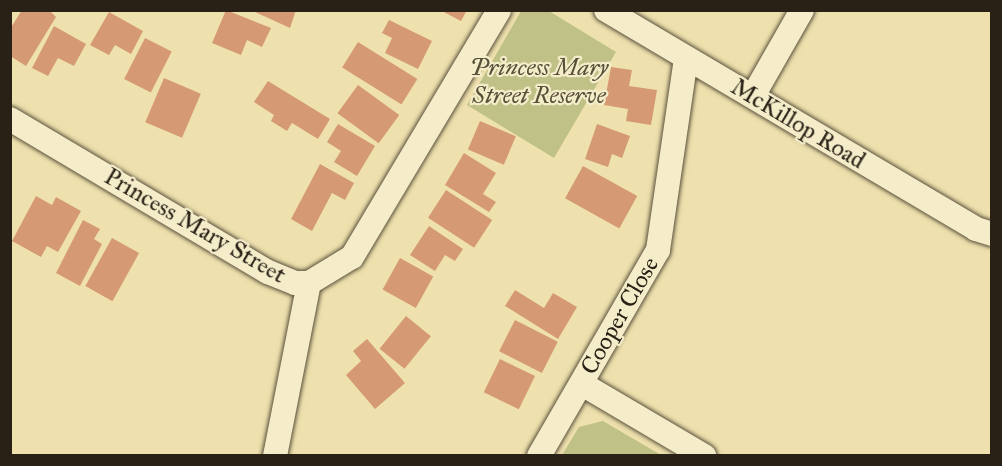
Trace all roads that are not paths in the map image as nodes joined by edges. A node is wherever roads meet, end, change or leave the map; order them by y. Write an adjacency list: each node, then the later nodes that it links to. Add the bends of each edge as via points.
1 (499, 10): 8 (street, Princess Mary Street, via 352,257)
2 (606, 10): 4 (street, McKillop Road)
3 (802, 10): 5 (street)
4 (686, 58): 5 (street, McKillop Road); 9 (street, Cooper Close, via 658,250)
5 (753, 96): 7 (street, McKillop Road, via 975,229)
6 (10, 119): 8 (street, Princess Mary Street, via 268,272 295,283)
7 (992, 234)
8 (309, 282): 10 (street)
9 (582, 384): 11 (street, Cooper Close); 12 (street)
10 (274, 456)
11 (539, 456)
12 (704, 456)

